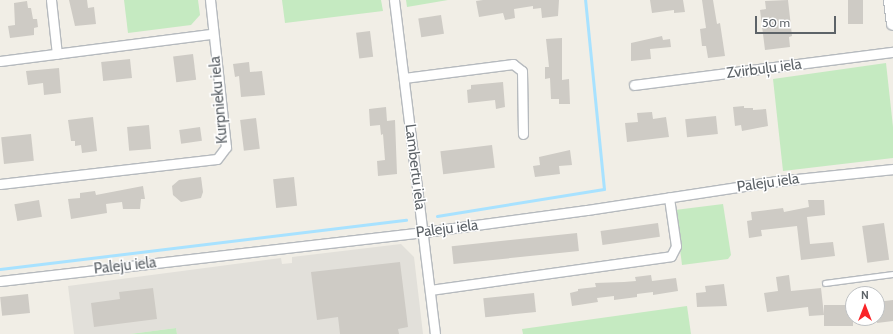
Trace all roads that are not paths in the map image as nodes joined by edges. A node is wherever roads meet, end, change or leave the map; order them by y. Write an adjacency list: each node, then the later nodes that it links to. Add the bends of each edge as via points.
1 (51, 0): 8 (street)
2 (210, 0): 6 (street)
3 (394, 0): 10 (street, Lambertu iela)
4 (890, 0): 5 (street)
5 (893, 24)
6 (212, 34): 8 (street, Kurpnieku iela); 14 (street, Kurpnieku iela, via 226,147 217,159)
7 (893, 52): 11 (street, Zvirbuļu iela)
8 (57, 54): 9 (street, Kurpnieku iela)
9 (0, 61)
10 (404, 78): 12 (street, via 513,64 522,71); 16 (street, Lambertu iela)
11 (634, 85)
12 (523, 134)
13 (893, 169): 15 (street, Paleju iela, via 777,181)
14 (0, 184)
15 (669, 198): 16 (street, Paleju iela); 20 (street, via 676,246 671,256)
16 (424, 232): 18 (street, Paleju iela); 20 (street, Lambertu iela)
17 (893, 274): 19 (lane)
18 (0, 280)
19 (825, 283)
20 (430, 290): 21 (street, Lambertu iela)
21 (435, 334)

